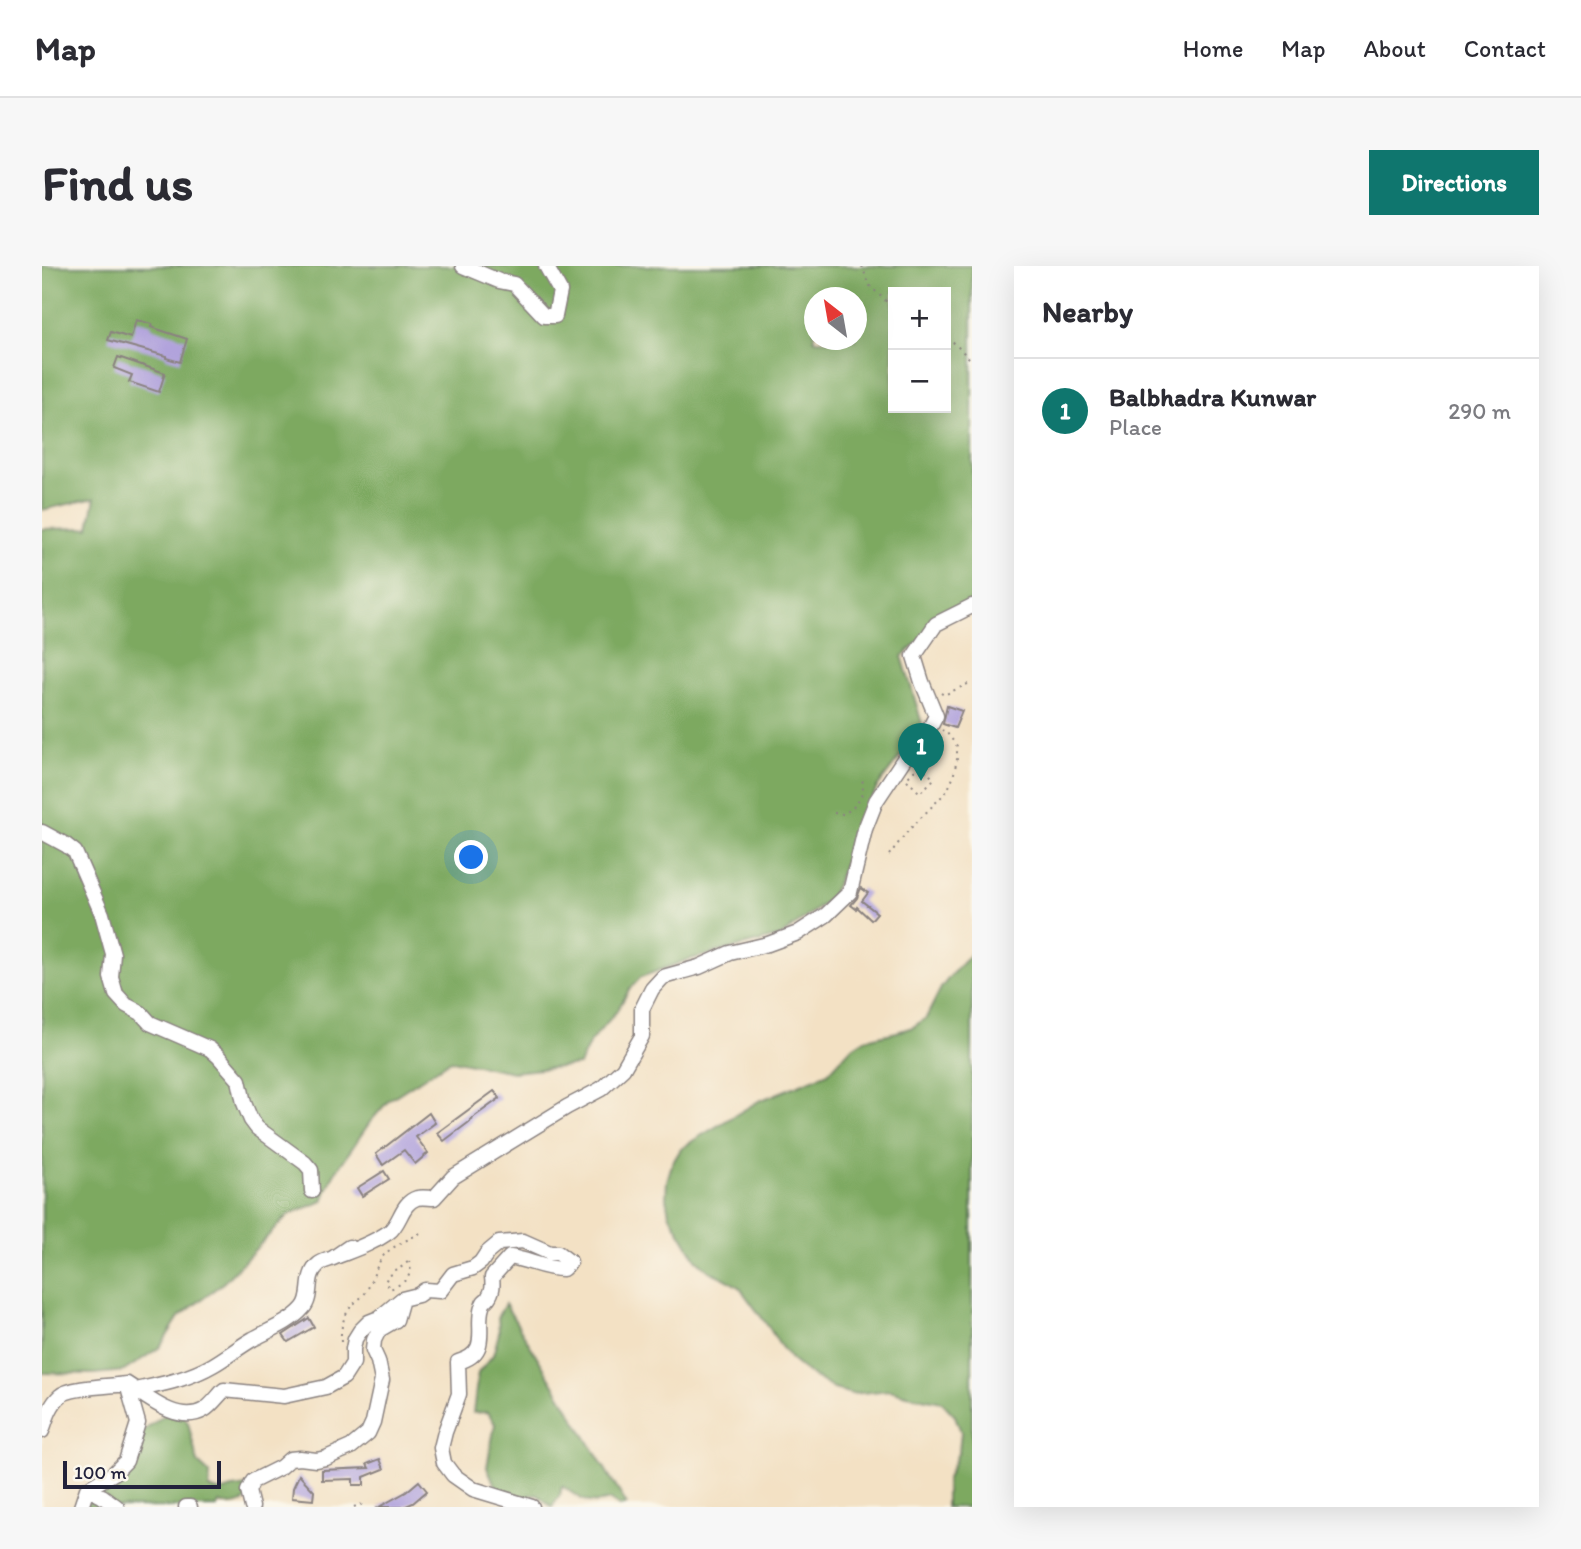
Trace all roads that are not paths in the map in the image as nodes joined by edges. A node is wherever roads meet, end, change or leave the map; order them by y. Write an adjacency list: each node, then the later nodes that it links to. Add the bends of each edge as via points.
1 (463, 266): 2 (street, via 514,284 544,316 555,316 560,291)
2 (546, 266)
3 (972, 606): 7 (street, via 936,624 914,656 936,716 876,802 850,892 798,933 663,977 642,1009 642,1036 623,1069 601,1089 453,1177 434,1198 409,1203 387,1234)
4 (42, 832): 5 (street, via 75,852 102,914 113,954 111,977 116,994 150,1023 219,1056 239,1080 257,1128 311,1170)
5 (312, 1191)
6 (349, 1247): 7 (street)
7 (333, 1258): 9 (street, via 311,1274 309,1301 295,1315 205,1369 178,1380)
8 (402, 1299): 9 (street, via 360,1331 353,1363 344,1377 326,1387 284,1396 224,1390 205,1410 189,1414 174,1412); 14 (street, via 396,1320 379,1330 374,1340 382,1380 368,1433 336,1454 316,1460 290,1459 253,1481 247,1491); 15 (street, via 425,1290 440,1291 453,1274 474,1268 499,1243 523,1241 570,1262 563,1269 548,1269 510,1257 492,1277 493,1287 481,1310 480,1343 474,1354 458,1362 459,1394 441,1448 453,1475 473,1489)
9 (131, 1387): 10 (street, via 64,1392 47,1415); 11 (street, via 138,1423 126,1461 114,1474)
10 (42, 1431)
11 (87, 1489): 12 (street); 13 (street)
12 (81, 1507)
13 (117, 1507)
14 (252, 1507)
15 (532, 1507)

